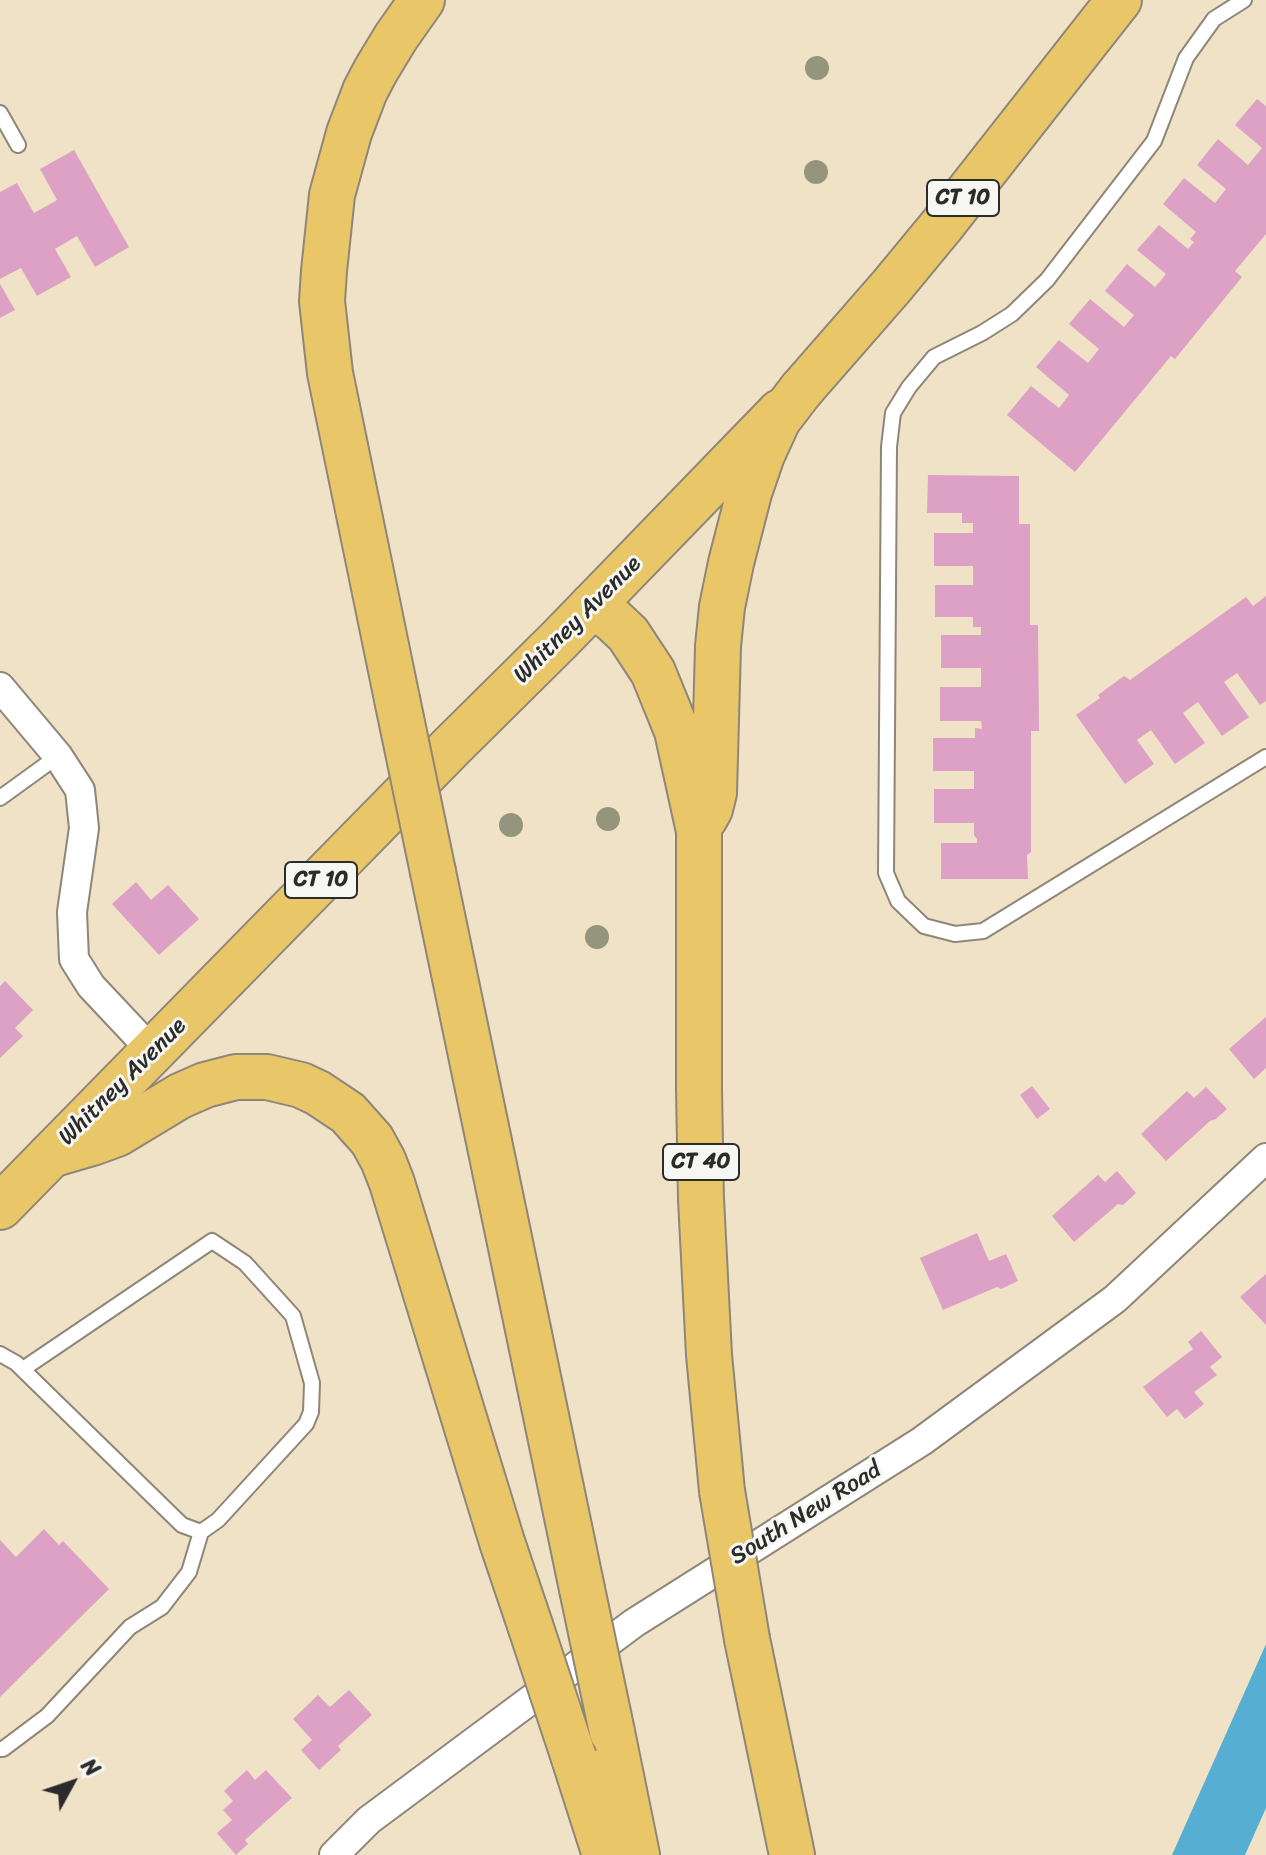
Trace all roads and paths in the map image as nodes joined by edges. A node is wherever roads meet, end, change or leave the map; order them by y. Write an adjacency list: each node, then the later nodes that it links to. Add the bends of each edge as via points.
1 (422, 0): 23 (main road, bridge, via 365,91 339,165 322,301 330,373)
2 (1119, 0): 6 (main road, Whitney Avenue / CT 10, via 943,224)
3 (1244, 0): 10 (lane, via 1214,19 1186,58 1154,141 1047,280 1012,314 934,357 893,413 886,873 898,901 924,926 955,934 983,931)
4 (0, 113): 5 (lane)
5 (18, 145)
6 (801, 390): 7 (main road, Whitney Avenue / CT 10); 12 (main road, via 778,420 762,455 731,563 718,646 714,793)
7 (592, 606): 12 (main road, via 628,634 653,672 677,731); 13 (main road, Whitney Avenue / CT 10)
8 (0, 687): 9 (street)
9 (58, 756): 11 (lane); 13 (street, via 80,790 84,828 72,912 74,959 91,986)
10 (1266, 757)
11 (0, 798)
12 (699, 831): 24 (main road, CT 40, bridge, via 701,1199 709,1355 722,1491)
13 (153, 1052): 14 (main road, Whitney Avenue / CT 10)
14 (51, 1155): 16 (main road, Whitney Avenue / CT 10); 22 (main road, bridge, via 117,1134 180,1096 236,1077 301,1085 348,1113 372,1140 392,1183)
15 (1266, 1158): 21 (street, South New Road, via 1102,1309 922,1441 634,1623 369,1820)
16 (0, 1207)
17 (0, 1354): 18 (lane)
18 (23, 1369): 19 (lane, via 182,1525); 19 (lane, via 212,1241 245,1263 293,1316 312,1383 311,1412 257,1478)
19 (201, 1532): 20 (lane, via 189,1572 162,1607 130,1627 47,1716)
20 (0, 1749)
21 (334, 1855)
22 (605, 1855)
23 (637, 1855)
24 (792, 1855)

